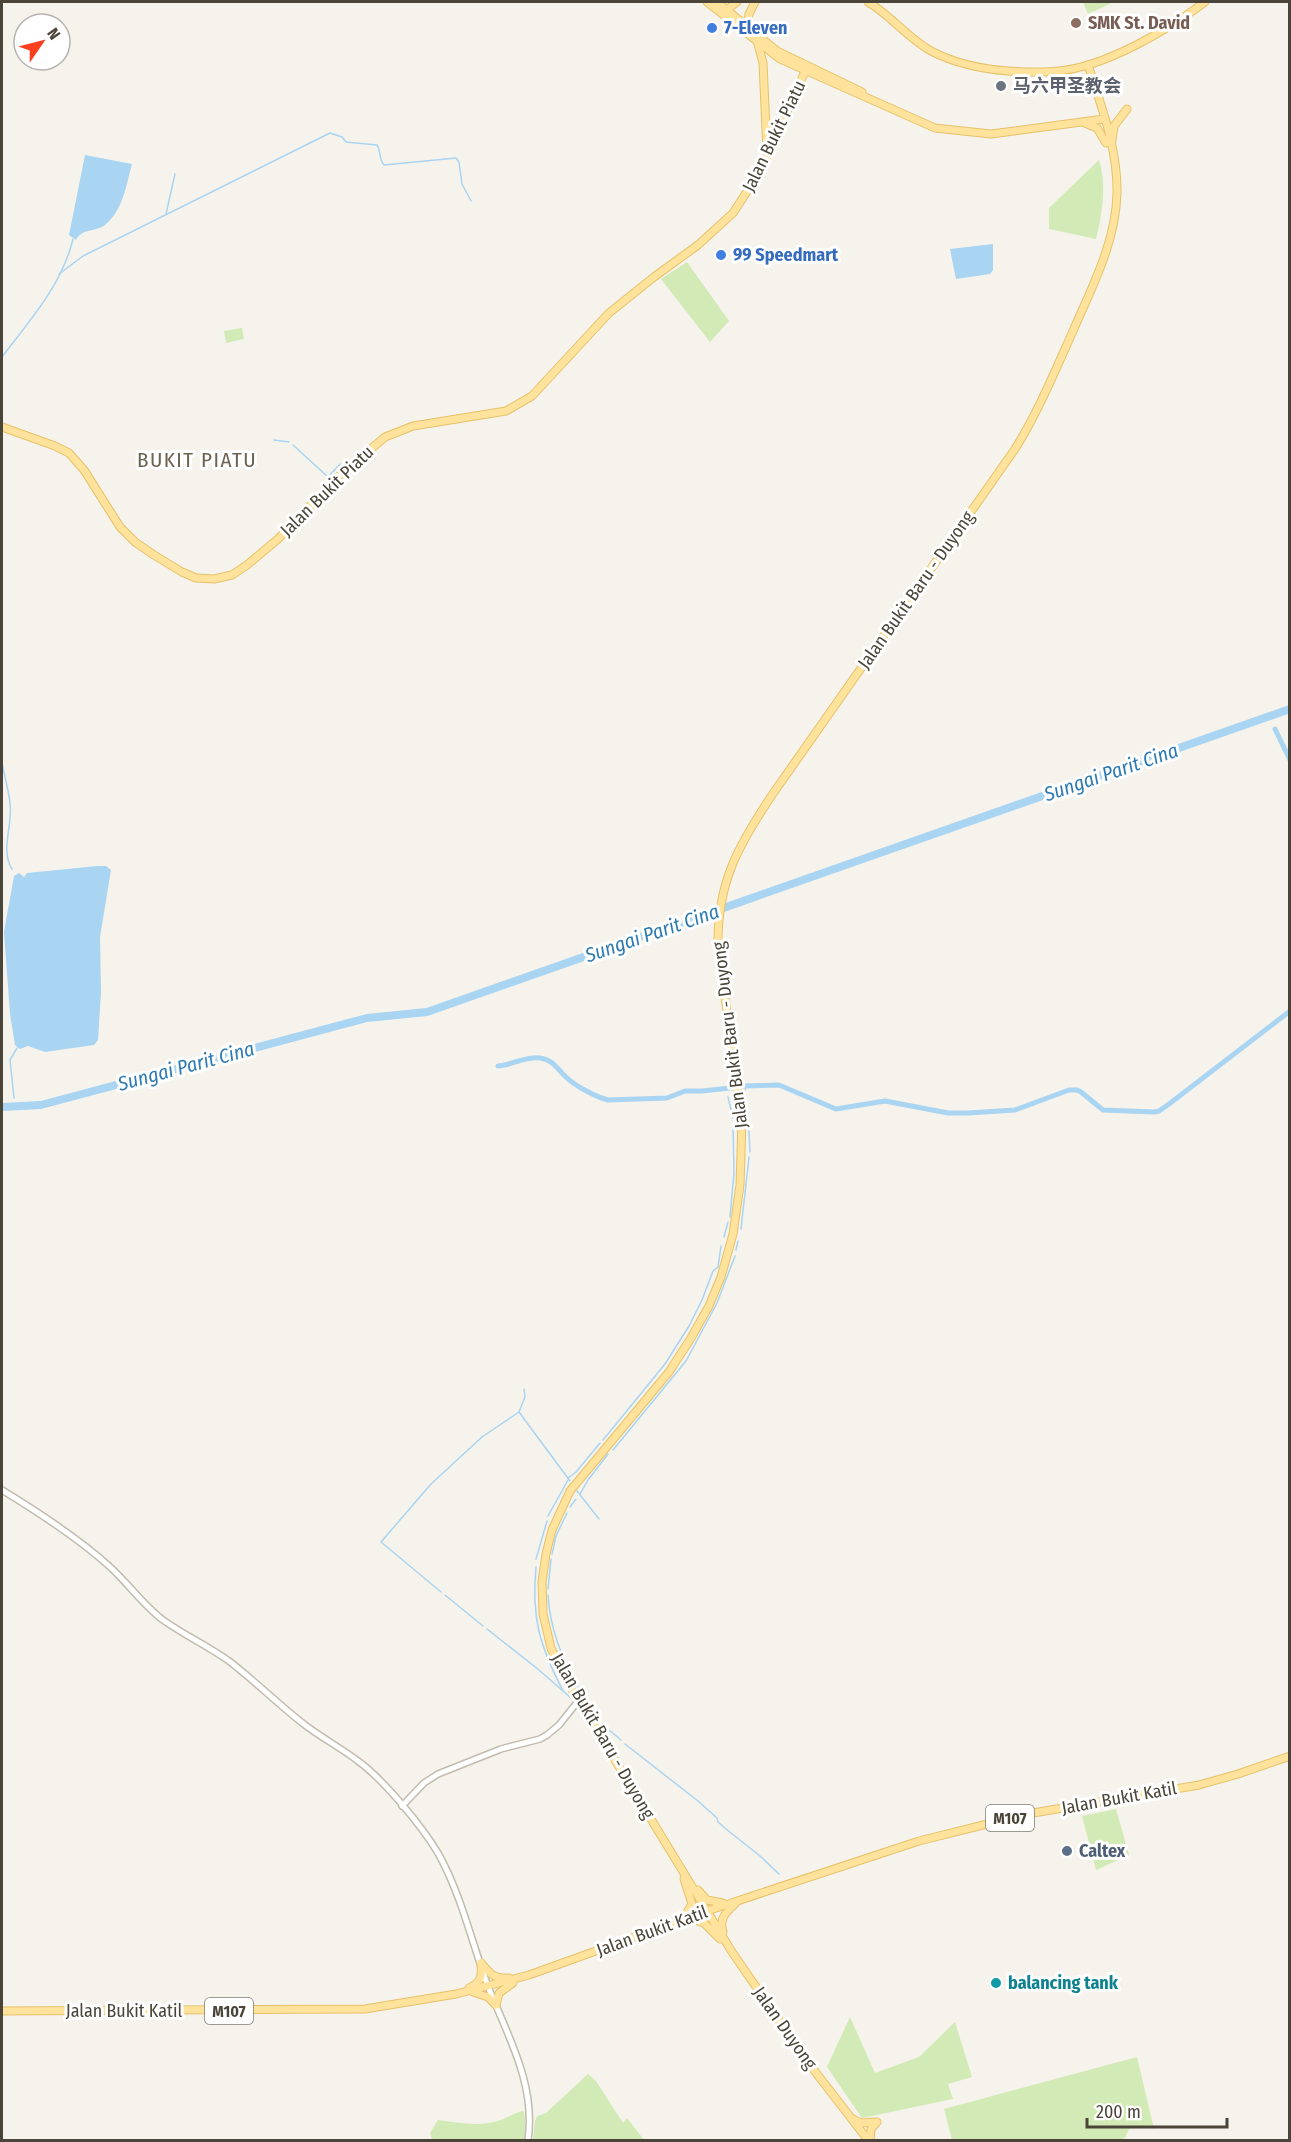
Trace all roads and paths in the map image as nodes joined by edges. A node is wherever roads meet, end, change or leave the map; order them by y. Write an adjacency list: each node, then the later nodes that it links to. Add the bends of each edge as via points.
1 (707, 2): 7 (main road)
2 (717, 2): 7 (main road)
3 (737, 2): 7 (main road)
4 (755, 2): 8 (main road)
5 (868, 2): 10 (main road, via 913,39 956,62 983,69 1031,72)
6 (1205, 2): 10 (main road, via 1151,38)
7 (725, 11): 8 (main road); 9 (main road)
8 (747, 25): 11 (main road)
9 (756, 41): 11 (main road, via 780,59); 16 (main road, via 763,63)
10 (1088, 65): 13 (main road, Jalan Bukit Baru - Duyong)
11 (806, 70): 14 (main road, via 921,123 959,131 1004,134); 16 (main road, Jalan Bukit Piatu)
12 (1127, 109): 15 (main road, via 1114,126)
13 (1104, 119): 14 (main road); 15 (main road, Jalan Bukit Baru - Duyong)
14 (1077, 122): 17 (main road, via 1101,131)
15 (1112, 148): 17 (main road, Jalan Bukit Baru - Duyong)
16 (767, 155): 18 (main road, Jalan Bukit Piatu, via 755,182 729,218 609,313 532,396 506,411 413,426 385,437 339,476 278,539 232,575 196,578 154,555 127,535 69,453)
17 (1117, 174): 20 (main road, Jalan Bukit Baru - Duyong, via 1115,214 1100,271 1021,440 755,820 736,855 721,900 718,946 742,1121 740,1185 733,1234 721,1277 691,1338 669,1372 570,1491 552,1530 542,1582 543,1614 551,1648)
18 (2, 427)
19 (2, 1490): 22 (street, via 81,1543 163,1620 228,1661 305,1725 359,1761)
20 (579, 1700): 22 (street, via 547,1735 438,1774); 23 (main road, Jalan Bukit Baru - Duyong)
21 (1290, 1756): 24 (main road, Jalan Bukit Katil / M107, via 1199,1785 982,1825 845,1864)
22 (402, 1806): 30 (street, via 438,1853)
23 (677, 1861): 24 (main road, via 707,1900 719,1904); 25 (main road, Jalan Bukit Baru - Duyong); 27 (main road, via 692,1904 685,1916)
24 (736, 1902): 25 (main road, Jalan Bukit Katil / M107); 28 (main road, via 722,1918)
25 (707, 1911): 26 (main road, Jalan Bukit Katil / M107); 28 (main road, Jalan Duyong)
26 (687, 1918): 27 (main road, Jalan Bukit Katil / M107); 29 (main road, via 704,1923)
27 (664, 1926): 31 (main road, Jalan Bukit Katil / M107)
28 (725, 1941): 29 (main road, Jalan Duyong)
29 (732, 1952): 37 (main road, Jalan Duyong)
30 (481, 1963): 31 (main road, via 500,1979); 32 (street); 34 (main road, via 482,1975 477,1984)
31 (529, 1975): 32 (main road, Jalan Bukit Katil / M107); 35 (main road, via 503,1988)
32 (489, 1987): 33 (main road, Jalan Bukit Katil / M107); 35 (street)
33 (467, 1992): 34 (main road, Jalan Bukit Katil / M107); 35 (main road, via 479,1993)
34 (456, 1994): 36 (main road, Jalan Bukit Katil / M107, via 365,2009)
35 (496, 2005): 38 (street, via 522,2068 530,2115)
36 (2, 2011)
37 (849, 2116): 39 (main road, Jalan Duyong); 39 (main road, via 861,2123 875,2122)
38 (528, 2140)
39 (869, 2140)

